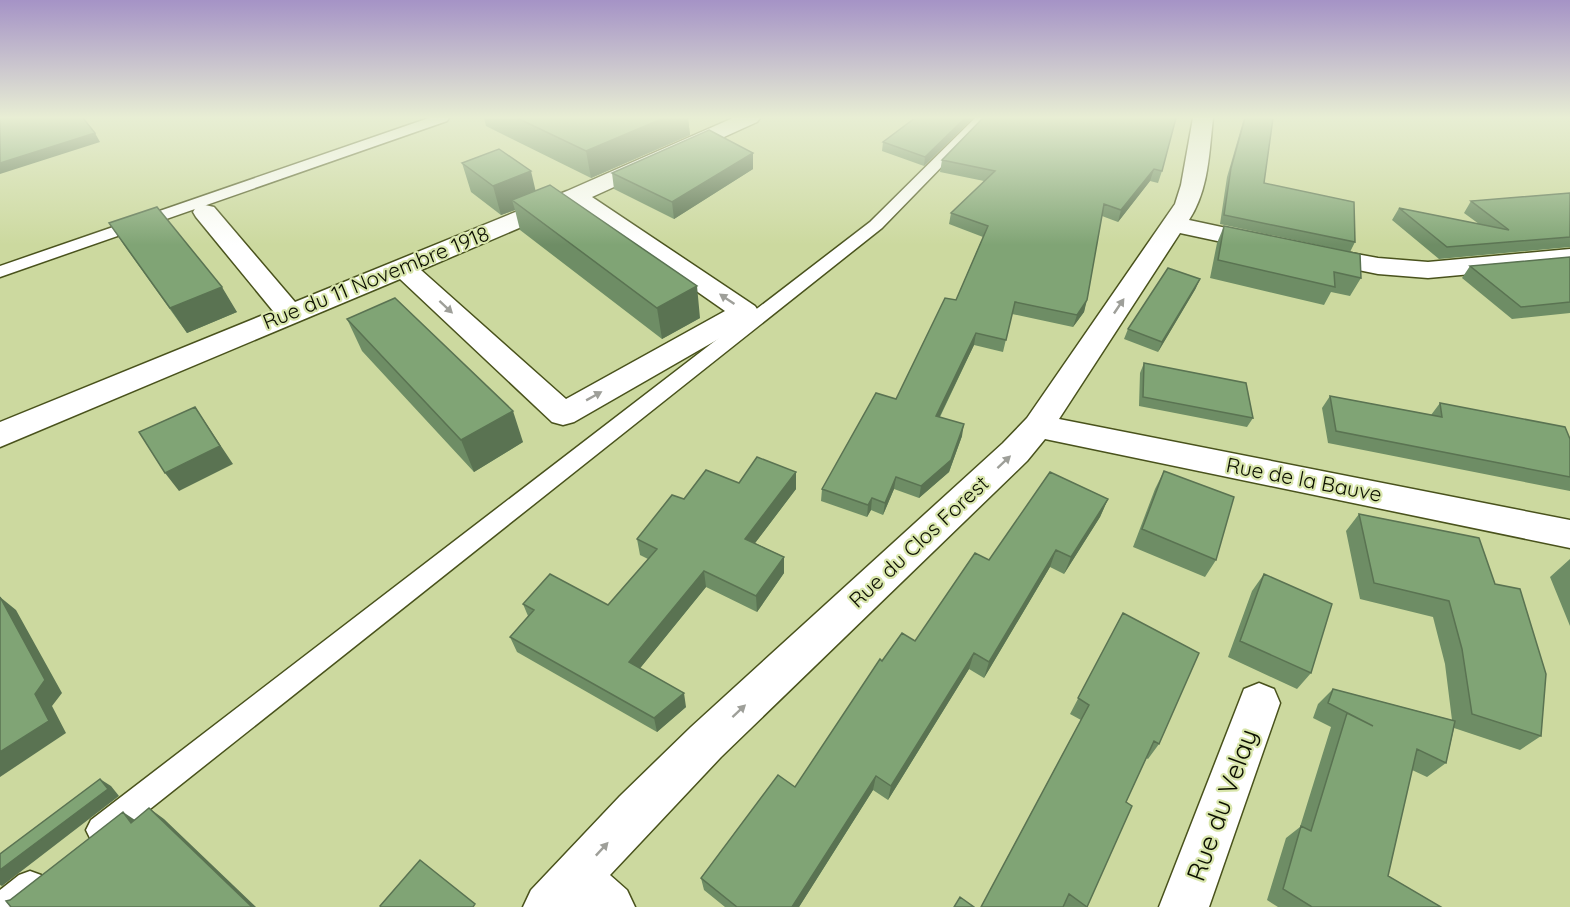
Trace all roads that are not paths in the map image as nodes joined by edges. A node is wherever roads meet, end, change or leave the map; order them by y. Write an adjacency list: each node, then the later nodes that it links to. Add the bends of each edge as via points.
1 (321, 160): 10 (lane)
2 (655, 160): 5 (street, Rue du 11 Novembre 1918)
3 (940, 160): 16 (lane, via 876,225)
4 (1196, 160): 7 (street, Rue du Clos Forest, via 1191,193)
5 (575, 196): 9 (street, Rue du 11 Novembre 1918); 9 (street, one-way to 5, via 563,414 745,312)
6 (205, 212): 11 (street)
7 (1175, 224): 8 (street, via 1378,266 1428,270); 12 (street, Rue du Clos Forest, one-way to 7)
8 (1570, 257)
9 (403, 267): 11 (street, Rue du 11 Novembre 1918)
10 (0, 272)
11 (290, 314): 13 (street, Rue du 11 Novembre 1918)
12 (1038, 426): 14 (street, Rue de la Bauve); 18 (street, Rue du Clos Forest, one-way to 12, via 636,812)
13 (0, 435)
14 (1570, 534)
15 (1259, 703): 20 (street, Rue du Velay)
16 (87, 841)
17 (50, 870): 19 (lane)
18 (578, 897)
19 (3, 907)
20 (1184, 907)

